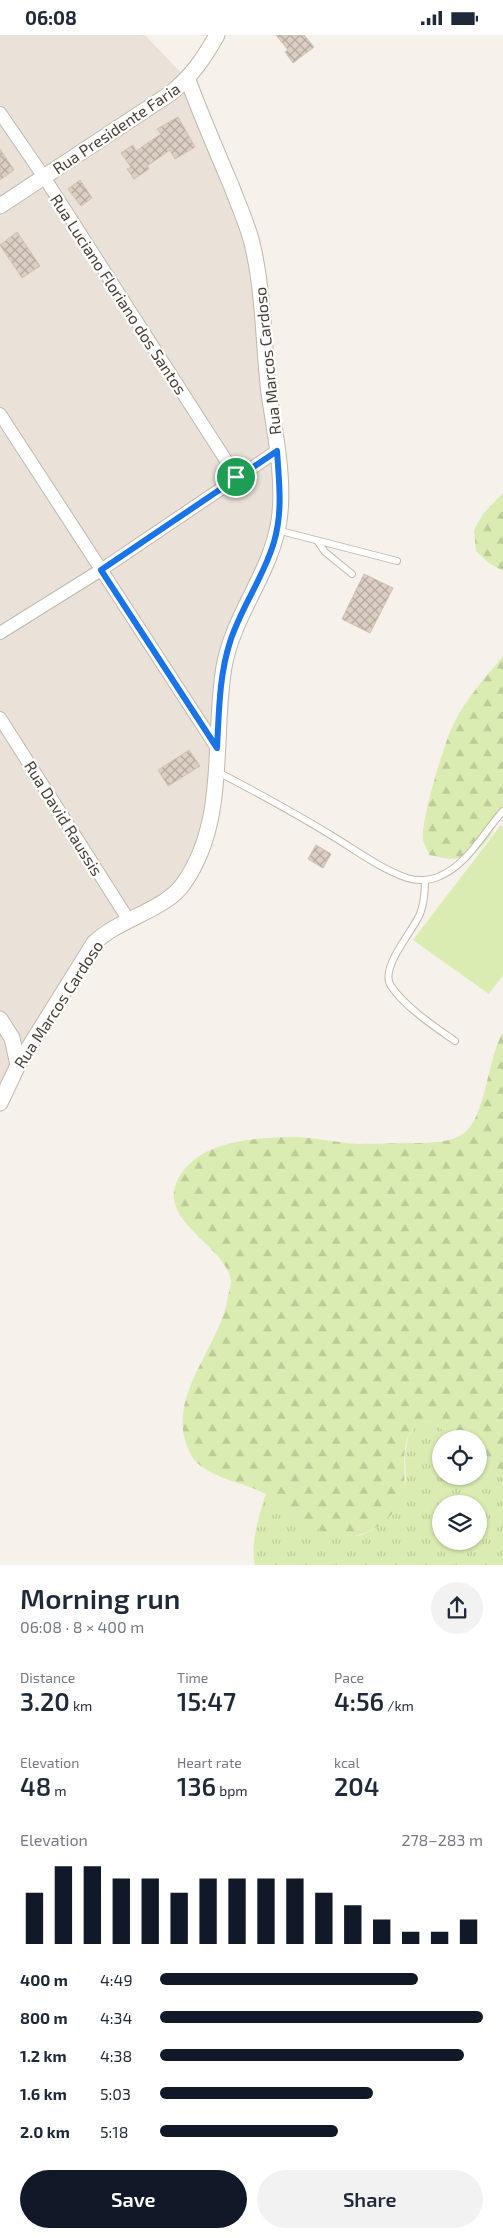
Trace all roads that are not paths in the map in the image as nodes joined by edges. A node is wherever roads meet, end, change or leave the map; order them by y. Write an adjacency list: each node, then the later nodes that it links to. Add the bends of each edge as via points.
1 (217, 35): 2 (street, Rua Presidente Faria)
2 (188, 79): 4 (street, Rua Presidente Faria, via 150,108); 7 (street, Rua Marcos Cardoso, via 252,240)
3 (0, 113): 4 (street, Rua Luciano Floriano dos Santos)
4 (44, 177): 5 (street, Rua Presidente Faria); 8 (street, Rua Luciano Floriano dos Santos)
5 (0, 206)
6 (0, 414): 12 (street)
7 (277, 451): 8 (street); 9 (street, Rua Marcos Cardoso, via 281,497)
8 (236, 477): 12 (street)
9 (277, 530): 10 (lane); 16 (street, Rua Marcos Cardoso, via 230,643 224,667)
10 (318, 542): 11 (lane); 13 (lane)
11 (397, 561)
12 (101, 570): 14 (street); 16 (street)
13 (352, 574)
14 (0, 633)
15 (0, 718): 20 (street, Rua David Raussis)
16 (217, 748): 17 (street, Rua Marcos Cardoso)
17 (216, 772): 19 (lane, via 264,795 407,878); 20 (street, Rua Marcos Cardoso, via 206,838 195,865 183,885 168,900)
18 (503, 811): 19 (lane, via 471,852 440,876)
19 (425, 880): 22 (lane, via 420,915 398,949 388,975 390,985 419,1015)
20 (128, 919): 23 (street, Rua Marcos Cardoso, via 94,943)
21 (0, 1019): 23 (street, via 12,1039)
22 (455, 1041)
23 (18, 1065): 24 (street, Rua Marcos Cardoso)
24 (0, 1103)

